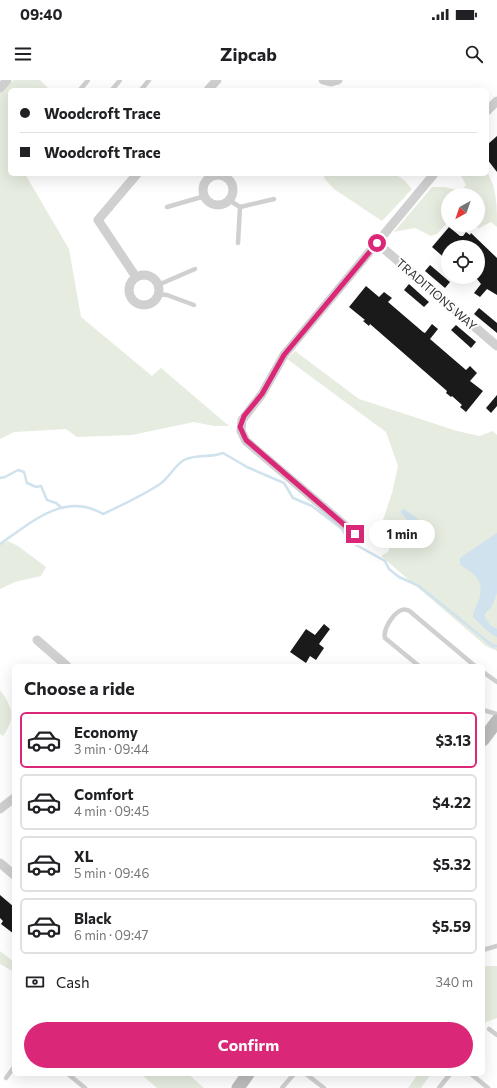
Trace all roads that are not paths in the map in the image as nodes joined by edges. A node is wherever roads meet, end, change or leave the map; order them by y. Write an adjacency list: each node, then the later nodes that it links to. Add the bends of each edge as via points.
1 (7, 80): 8 (street)
2 (88, 80): 9 (lane)
3 (120, 80): 10 (lane)
4 (149, 80): 11 (lane)
5 (217, 80): 12 (street)
6 (324, 80): 7 (street)
7 (338, 80)
8 (0, 88)
9 (82, 88)
10 (114, 88)
11 (143, 88)
12 (210, 88)
13 (497, 101): 14 (street)
14 (489, 109)
15 (135, 176): 27 (street, via 98,220)
16 (222, 176): 21 (street, via 228,179 233,187)
17 (432, 176): 25 (street)
18 (204, 177): 19 (street)
19 (205, 196): 21 (street, via 216,205); 22 (lane)
20 (274, 199): 23 (lane)
21 (229, 200): 23 (lane)
22 (167, 207)
23 (240, 207): 24 (lane)
24 (238, 243)
25 (377, 243): 30 (street, TRADITIONS WAY); 31 (street, via 284,355 262,394 244,416 240,427 246,440)
26 (195, 269): 28 (lane)
27 (136, 277): 28 (street, via 149,276 156,281); 28 (street, via 129,289 135,302 153,302)
28 (158, 290): 29 (lane)
29 (194, 305)
30 (497, 346)
31 (355, 534)
32 (37, 640): 33 (street)
33 (65, 664)
34 (417, 664): 35 (lane, via 385,638 385,629 402,609 413,614)
35 (474, 664)
36 (485, 673): 37 (lane)
37 (497, 682)
38 (485, 711): 39 (lane)
39 (497, 714)
40 (497, 721): 41 (street)
41 (485, 737)
42 (12, 800): 43 (street)
43 (0, 809)
44 (0, 863): 45 (street)
45 (12, 873)
46 (497, 946): 47 (lane)
47 (485, 949)
48 (489, 1029): 49 (lane)
49 (497, 1035)
50 (12, 1070): 57 (lane)
51 (70, 1076): 58 (lane)
52 (247, 1076): 59 (street)
53 (292, 1076): 60 (lane)
54 (309, 1076): 61 (lane)
55 (448, 1076): 62 (lane)
56 (473, 1076): 63 (lane)
57 (6, 1078)
58 (85, 1088)
59 (238, 1088)
60 (282, 1088)
61 (324, 1088)
62 (439, 1088)
63 (488, 1088)

